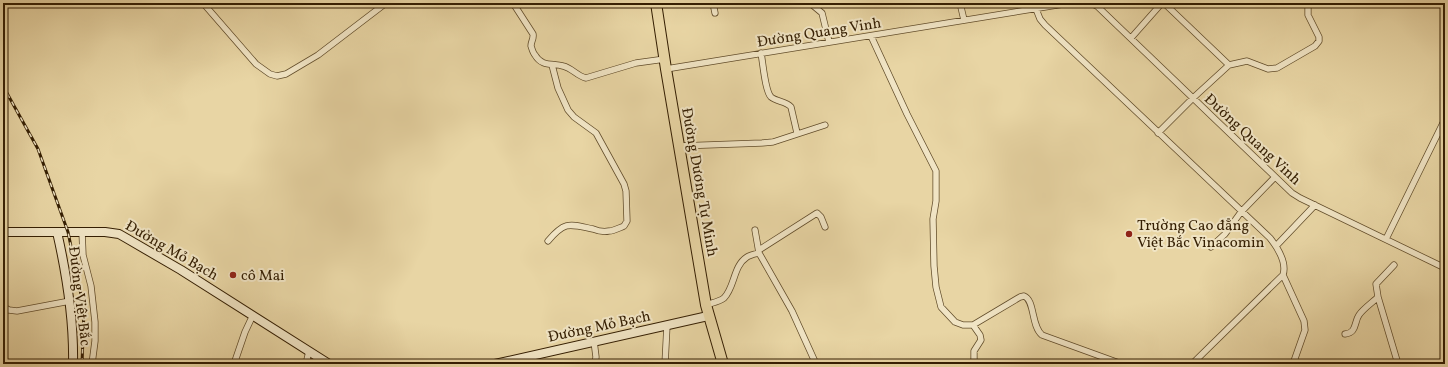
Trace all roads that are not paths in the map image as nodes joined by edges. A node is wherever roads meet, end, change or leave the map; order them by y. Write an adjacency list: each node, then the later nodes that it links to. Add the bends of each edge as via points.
1 (203, 3): 2 (street, via 256,64 277,76 286,74 318,55)
2 (386, 3)
3 (513, 3): 20 (street, Đường Quang Vinh, via 533,34 534,55 540,62)
4 (656, 3): 19 (highway, Đường Dương Tự Minh)
5 (713, 3): 13 (street)
6 (810, 3): 17 (street, via 822,13)
7 (960, 3): 14 (street)
8 (1070, 3): 12 (street, Đường Quang Vinh)
9 (1091, 3): 16 (street, Đường Quang Vinh)
10 (1163, 3): 16 (street); 21 (street)
11 (1308, 3): 21 (street, via 1308,15 1319,37 1315,46 1273,69 1247,61)
12 (1036, 9): 14 (street, Đường Quang Vinh); 26 (street, via 1045,26)
13 (715, 13)
14 (964, 20): 15 (street, Đường Quang Vinh)
15 (871, 36): 17 (street, Đường Quang Vinh); 51 (street, via 936,171 934,266 941,307 955,322)
16 (1131, 38): 22 (street, Đường Quang Vinh)
17 (829, 42): 18 (street, Đường Quang Vinh)
18 (761, 53): 19 (street, Đường Quang Vinh); 25 (street, via 768,92 775,100 791,107)
19 (665, 64): 20 (street, Đường Quang Vinh, via 636,63 586,78 562,65); 27 (highway, Đường Dương Tự Minh)
20 (552, 65): 37 (street, via 558,88 568,110 596,133 621,179 626,191 627,221 624,226 609,231 567,226 557,230)
21 (1229, 65): 22 (street)
22 (1193, 98): 26 (street); 28 (street, Đường Quang Vinh)
23 (1445, 119): 36 (street)
24 (825, 125): 25 (street)
25 (797, 133): 27 (street, via 773,142)
26 (1158, 133): 30 (street)
27 (679, 146): 46 (highway, Đường Dương Tự Minh)
28 (1275, 176): 29 (street, Đường Quang Vinh, via 1292,193); 30 (street)
29 (1314, 205): 36 (street, Đường Quang Vinh); 38 (street)
30 (1242, 212): 38 (street); 39 (street)
31 (825, 227): 40 (street, via 817,213)
32 (755, 230): 40 (street)
33 (3, 232): 34 (street, Đường Mỏ Bạch)
34 (57, 232): 35 (street, Đường Mỏ Bạch); 45 (street, Đường Việt Bắc)
35 (82, 232): 48 (street, Đường Mỏ Bạch, via 112,233 126,238); 56 (street, via 83,255 91,286 95,322)
36 (1386, 239): 42 (street, Đường Quang Vinh)
37 (548, 241)
38 (1276, 246): 43 (street, via 1284,266)
39 (1211, 247)
40 (759, 251): 46 (street, via 747,257 737,268 730,288 723,298); 64 (street, via 792,311)
41 (1394, 265): 44 (street, via 1376,284)
42 (1445, 268)
43 (1283, 275): 67 (street); 68 (street, via 1304,321 1305,330)
44 (1378, 297): 52 (street, via 1359,315 1353,331); 69 (street)
45 (70, 302): 47 (street, via 17,311); 55 (street, Đường Việt Bắc)
46 (706, 305): 49 (highway, Đường Dương Tự Minh)
47 (3, 307)
48 (253, 315): 54 (street, Đường Mỏ Bạch); 57 (street)
49 (708, 316): 50 (street, Đường Mỏ Bạch); 63 (highway, Đường Dương Tự Minh)
50 (667, 325): 53 (street, Đường Mỏ Bạch); 62 (street)
51 (973, 325): 65 (street, via 981,340 974,351); 66 (street, via 1024,296 1029,300 1036,328 1042,335)
52 (1345, 334)
53 (594, 341): 60 (street, Đường Mỏ Bạch); 61 (street)
54 (309, 351): 58 (street); 59 (street, Đường Mỏ Bạch)
55 (73, 364)
56 (92, 364)
57 (234, 364)
58 (306, 364)
59 (329, 364)
60 (495, 364)
61 (595, 364)
62 (665, 364)
63 (723, 364)
64 (816, 364)
65 (974, 364)
66 (1122, 364)
67 (1192, 364)
68 (1293, 364)
69 (1398, 364)

